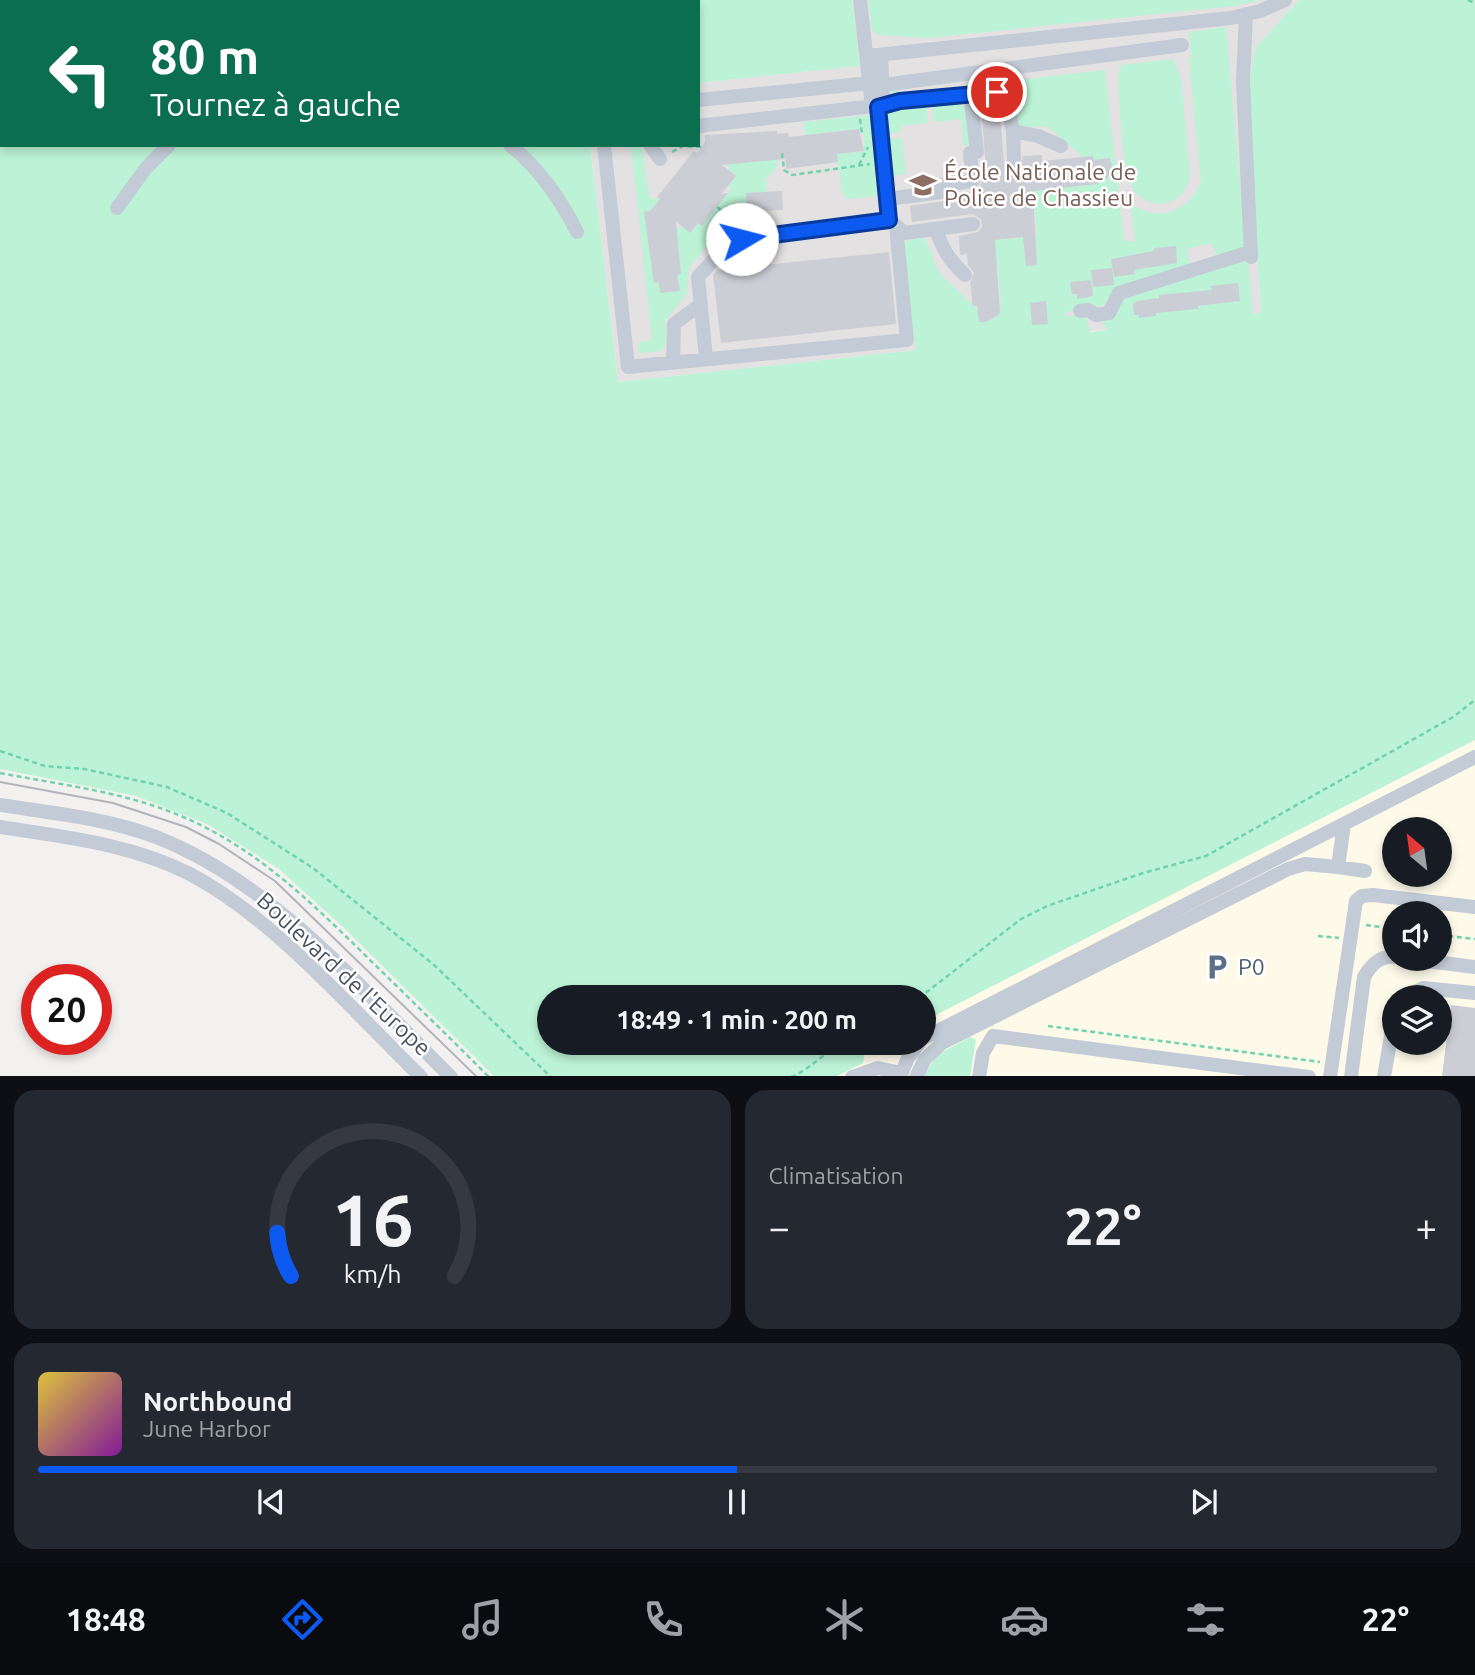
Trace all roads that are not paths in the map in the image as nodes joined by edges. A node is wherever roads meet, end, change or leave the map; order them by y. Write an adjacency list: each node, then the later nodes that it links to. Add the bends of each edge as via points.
1 (860, 0): 5 (street)
2 (1284, 0): 3 (street)
3 (1246, 14): 5 (street); 27 (street, via 1242,81 1250,255 1119,293 1109,313)
4 (1182, 45): 6 (street)
5 (874, 55): 6 (street)
6 (876, 84): 8 (street); 9 (street, via 883,96)
7 (970, 94): 9 (street); 11 (street, via 997,92 1006,97); 19 (street, via 977,152 970,153 973,181 941,185 942,192)
8 (700, 100)
9 (878, 107): 10 (street); 19 (street)
10 (700, 126)
11 (1013, 131): 12 (street); 18 (street)
12 (1060, 146)
13 (167, 147): 20 (street)
14 (512, 147): 24 (street, via 542,176)
15 (604, 147): 29 (street, via 628,367)
16 (651, 147): 17 (street)
17 (660, 159)
18 (1014, 161)
19 (887, 198): 21 (street)
20 (117, 208)
21 (892, 223): 23 (street, via 904,233); 26 (street, via 742,239 722,251 698,277); 28 (street, via 906,340)
22 (973, 224): 23 (street)
23 (936, 229): 25 (street, via 950,262)
24 (577, 232)
25 (965, 275)
26 (701, 304): 28 (street); 29 (street, via 674,324)
27 (1080, 311)
28 (706, 358): 29 (street)
29 (673, 362)
30 (1475, 757): 32 (street)
31 (0, 805): 48 (street, via 129,828 158,837 225,871 294,923)
32 (1344, 824): 34 (street); 42 (street)
33 (0, 827): 47 (street, Boulevard de l'Europe, via 104,843 189,874 265,924)
34 (1338, 867): 35 (street); 46 (street, via 1305,864 1288,869 942,1043)
35 (1365, 871)
36 (1475, 907): 45 (street, via 1373,895 1362,895 1356,901)
37 (1382, 959): 52 (street, via 1372,964 1364,977)
38 (1452, 964): 39 (street)
39 (1475, 967)
40 (1452, 991): 41 (street)
41 (1475, 993)
42 (936, 1032)
43 (914, 1055): 46 (street)
44 (1388, 1055): 53 (street)
45 (1328, 1070)
46 (906, 1075): 49 (street, via 878,1068)
47 (421, 1076)
48 (451, 1076)
49 (852, 1076)
50 (979, 1076): 51 (street, via 983,1053 993,1037)
51 (1309, 1076)
52 (1351, 1076)
53 (1384, 1076)

